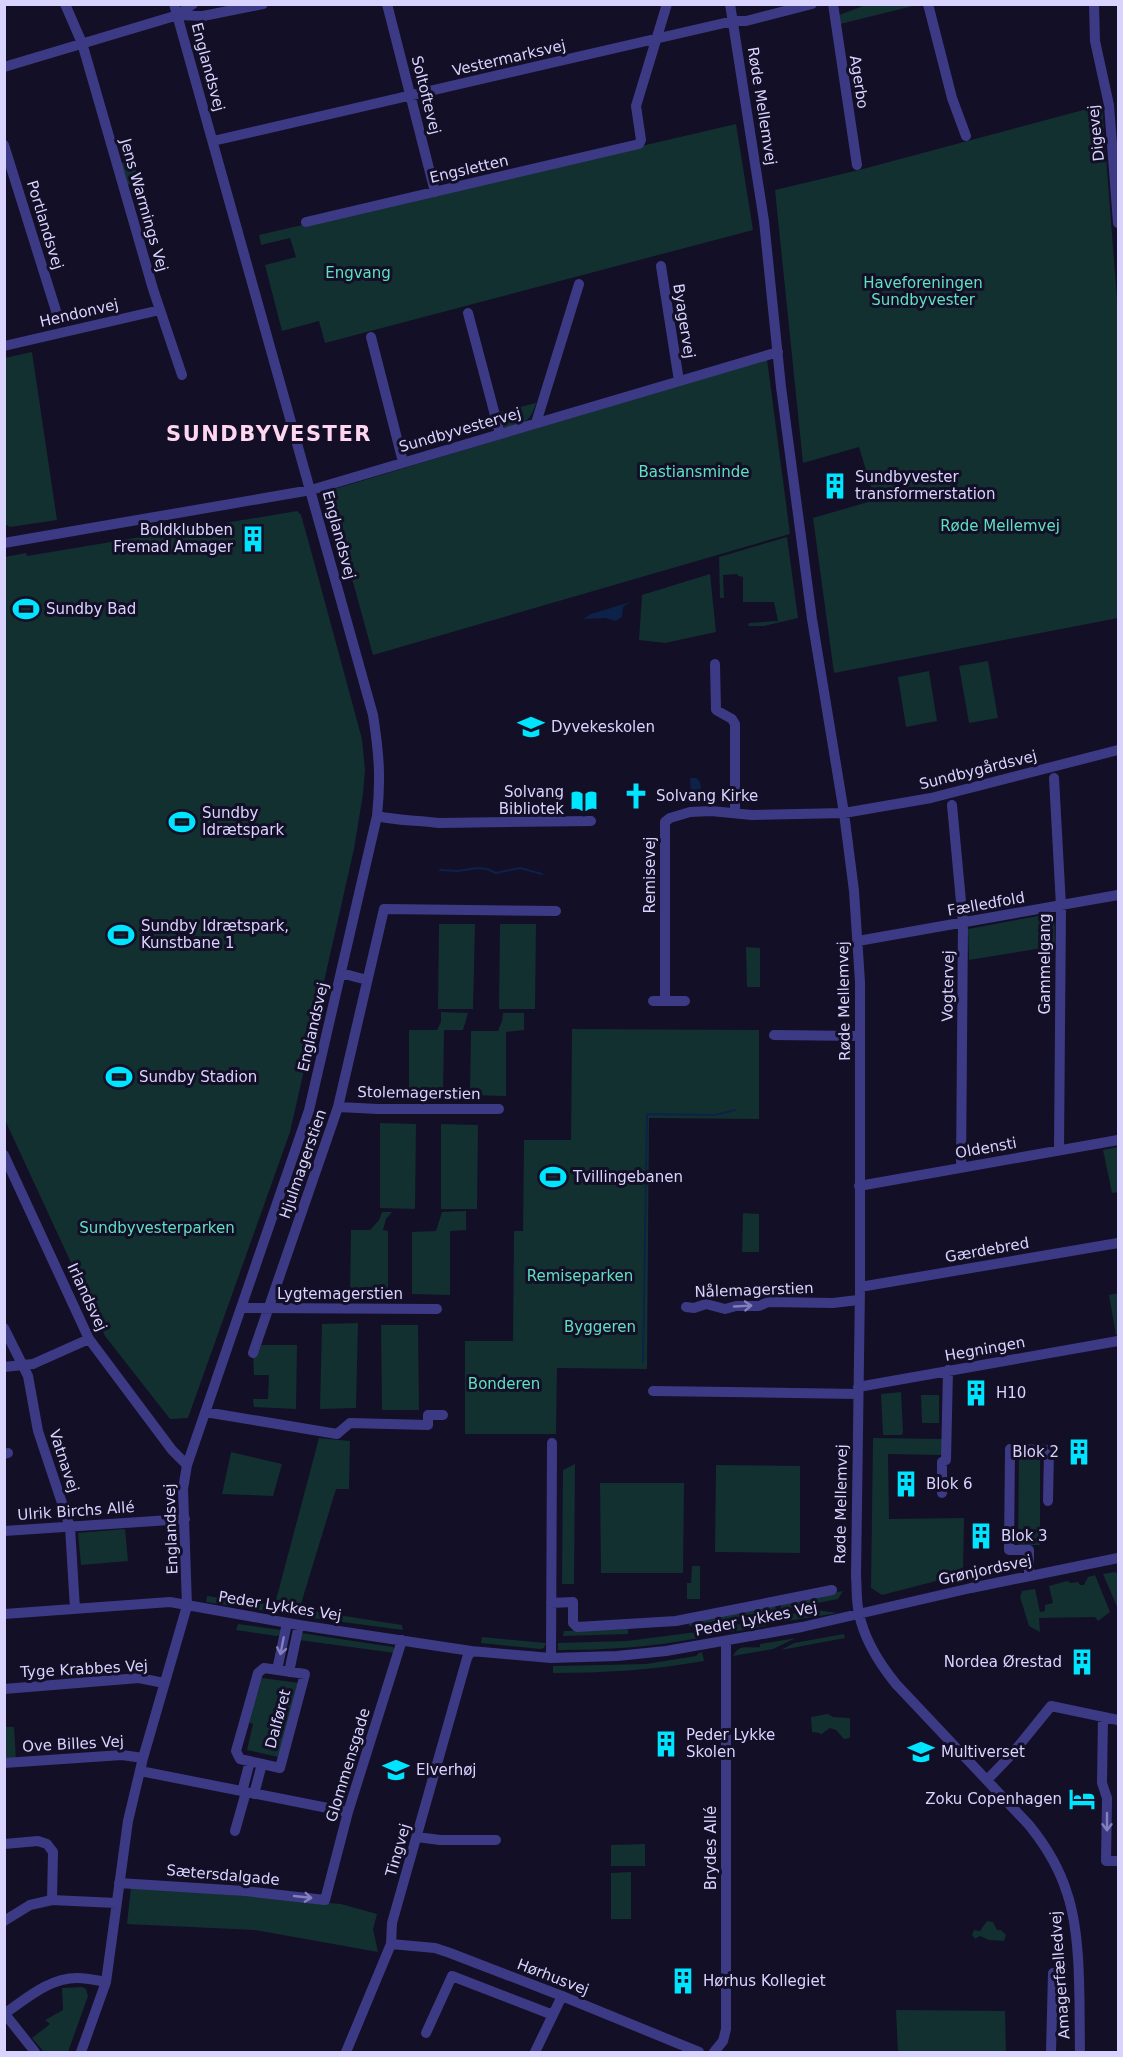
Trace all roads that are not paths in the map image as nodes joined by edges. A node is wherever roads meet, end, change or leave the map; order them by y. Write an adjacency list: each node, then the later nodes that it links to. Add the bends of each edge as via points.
1 (65, 4): 14 (street, Jens Warmings Vej)
2 (193, 4): 11 (street)
3 (263, 4): 11 (street, via 203,16)
4 (387, 4): 16 (street, Soltoftevej)
5 (667, 4): 13 (street)
6 (730, 4): 12 (street, Røde Mellemvej)
7 (812, 4): 12 (street, Vestermarksvej)
8 (833, 4): 21 (street, Agerbo)
9 (928, 4): 17 (street)
10 (1094, 4): 20 (street, Digevej, via 1095,41)
11 (176, 10): 14 (street); 18 (street, Englandsvej)
12 (733, 21): 13 (street, Vestermarksvej); 33 (street, Røde Mellemvej, via 764,221)
13 (656, 39): 16 (street, Vestermarksvej); 22 (street, Engsletten, via 636,106 639,144)
14 (82, 43): 15 (street); 28 (street, Jens Warmings Vej)
15 (4, 67)
16 (410, 96): 18 (street, Vestermarksvej); 22 (street, Soltoftevej)
17 (966, 136)
18 (213, 141): 39 (street, Englandsvej)
19 (4, 145): 30 (street, Portlandsvej)
20 (1116, 150): 23 (street, Digevej)
21 (857, 165)
22 (435, 192): 24 (street, Engsletten)
23 (1117, 196): 25 (street, Digevej)
24 (306, 222)
25 (1119, 223)
26 (660, 266): 35 (street, Byagervej)
27 (579, 284): 36 (street)
28 (159, 310): 32 (street, Hendonvej); 34 (street, Jens Warmings Vej)
29 (468, 312): 37 (street)
30 (57, 314)
31 (371, 337): 38 (street)
32 (4, 346)
33 (778, 352): 35 (street, Sundbyvestervej); 46 (street, Røde Mellemvej, via 812,619)
34 (182, 375)
35 (679, 381): 36 (street, Sundbyvestervej)
36 (536, 423): 37 (street, Sundbyvestervej)
37 (500, 434): 38 (street, Sundbyvestervej)
38 (403, 462): 39 (street, Sundbyvestervej)
39 (311, 490): 40 (street, Sundbyvestervej); 47 (street, Englandsvej, via 373,715 380,758)
40 (4, 543)
41 (715, 664): 45 (street, via 716,710 735,724)
42 (1119, 750): 46 (street, Sundbygårdsvej, via 931,798)
43 (1054, 778): 50 (street, Gammelgang)
44 (952, 805): 52 (street, Vogtervej)
45 (735, 813): 46 (street, Remisevej); 57 (street, Remisevej, via 690,812 665,822)
46 (844, 813): 53 (street, Røde Mellemvej)
47 (377, 816): 48 (street, via 402,822 439,823); 54 (street, Englandsvej)
48 (591, 821)
49 (1119, 895): 50 (street, Fælledfold)
50 (1061, 906): 52 (street, Fælledfold); 64 (street, Gammelgang)
51 (556, 911): 55 (street, Hjulmagerstien, via 384,909)
52 (963, 923): 53 (street, Fælledfold); 66 (street, Vogtervej)
53 (858, 941): 60 (street, Røde Mellemvej)
54 (341, 973): 55 (street); 72 (street, Englandsvej, via 309,1110)
55 (366, 980): 61 (street, Hjulmagerstien)
56 (653, 1001): 57 (street)
57 (665, 1001): 58 (street)
58 (685, 1001)
59 (774, 1035): 60 (street)
60 (860, 1036): 67 (street, Røde Mellemvej)
61 (338, 1107): 62 (street, Stolemagerstien); 73 (street, Hjulmagerstien)
62 (499, 1109)
63 (1119, 1140): 64 (street, Oldensti)
64 (1059, 1150): 66 (street, Oldensti)
65 (5, 1157): 76 (street, Irlandsvej)
66 (961, 1168): 67 (street, Oldensti)
67 (859, 1186): 69 (street, Røde Mellemvej)
68 (1119, 1243): 69 (street, Gærdebred)
69 (860, 1287): 70 (street, Røde Mellemvej)
70 (858, 1300): 71 (street, Nålemagerstien, one-way to 70, via 706,1304 725,1309 768,1302); 82 (street, Røde Mellemvej)
71 (686, 1307)
72 (242, 1308): 73 (street, Lygtemagerstien); 84 (street, Englandsvej)
73 (270, 1308): 74 (street, Lygtemagerstien); 78 (street, Hjulmagerstien)
74 (437, 1309)
75 (4, 1328): 79 (street, Vatnavej)
76 (89, 1339): 79 (street, via 33,1364); 87 (street, Irlandsvej)
77 (1119, 1341): 81 (street, Hegningen)
78 (253, 1353)
79 (22, 1365): 80 (street); 91 (street, Vatnavej, via 28,1376 38,1431)
80 (4, 1367)
81 (948, 1370): 82 (street, Hegningen); 88 (street)
82 (858, 1390): 83 (street); 100 (street, Røde Mellemvej)
83 (653, 1391)
84 (205, 1412): 85 (street, via 337,1434 350,1423 428,1425 428,1415); 87 (street, Englandsvej)
85 (443, 1415)
86 (552, 1443): 96 (street)
87 (187, 1466): 90 (street, Englandsvej, via 183,1489)
88 (942, 1493)
89 (1048, 1500): 94 (street, via 1049,1450 1010,1449 1009,1550 1029,1550)
90 (185, 1519): 91 (street, Ulrik Birchs Allé); 97 (street, Englandsvej)
91 (70, 1527): 92 (street, Ulrik Birchs Allé); 98 (street, Vatnavej)
92 (4, 1531)
93 (1119, 1558): 94 (street, Grønjordsvej)
94 (1029, 1576): 100 (street, Grønjordsvej)
95 (832, 1590): 96 (street, Peder Lykkes Vej, via 676,1621 593,1627 577,1627 573,1623 573,1602)
96 (551, 1603): 106 (street)
97 (187, 1606): 98 (street, Peder Lykkes Vej, via 170,1602); 101 (street, Peder Lykkes Vej); 109 (street, Englandsvej)
98 (75, 1608): 99 (street, Peder Lykkes Vej)
99 (4, 1614)
100 (859, 1614): 104 (street, Peder Lykkes Vej); 118 (street, Amagerfælledvej, via 879,1663)
101 (286, 1623): 102 (street, Peder Lykkes Vej); 107 (street, Dalføret, one-way to 107)
102 (299, 1625): 103 (street, Peder Lykkes Vej); 108 (street, Dalføret)
103 (402, 1640): 105 (street, Peder Lykkes Vej); 120 (street, Glommensgade)
104 (726, 1641): 106 (street, Peder Lykkes Vej, via 617,1656); 143 (street, Brydes Allé, via 726,2029)
105 (471, 1651): 106 (street, Peder Lykkes Vej); 122 (street, Tingvej)
106 (551, 1658)
107 (277, 1670): 108 (street, Dalføret); 114 (street, Dalføret, via 264,1668 258,1673 236,1751 240,1759)
108 (289, 1672): 116 (street, Dalføret, via 305,1674 280,1768)
109 (164, 1683): 110 (street, Tyge Krabbes Vej, via 139,1678); 113 (street, Englandsvej)
110 (4, 1689)
111 (1103, 1717): 112 (street); 118 (street, via 1051,1706); 125 (street, one-way to 125, via 1101,1783 1107,1798 1106,1861)
112 (1119, 1720)
113 (143, 1758): 115 (street, Ove Billes Vej, via 122,1755); 117 (street, Englandsvej)
114 (250, 1761): 116 (street, Dalføret); 119 (street, Dalføret)
115 (4, 1762)
116 (262, 1764): 119 (street, Dalføret)
117 (140, 1771): 119 (street); 126 (street, Englandsvej)
118 (987, 1780): 145 (street, Amagerfælledvej, via 1046,1846 1067,1893 1074,1929)
119 (247, 1793): 120 (street); 121 (street)
120 (348, 1812): 128 (street, Glommensgade)
121 (236, 1831)
122 (417, 1837): 123 (street); 131 (street, Tingvej, via 392,1923)
123 (496, 1840)
124 (4, 1844): 127 (street, via 47,1844 53,1852)
125 (1119, 1861)
126 (119, 1882): 128 (street, Sætersdalgade, one-way to 128); 129 (street, Englandsvej)
127 (52, 1900): 129 (street); 130 (street, via 30,1905)
128 (325, 1900)
129 (116, 1903): 133 (street, Englandsvej)
130 (4, 1922)
131 (391, 1944): 134 (street, Hørhusvej, via 435,1948); 140 (street, Tingvej)
132 (1053, 1974): 144 (street, Amagerfælledvej)
133 (106, 1982): 135 (street, via 77,1978 48,1984); 139 (street, Englandsvej)
134 (562, 1996): 136 (street); 142 (street, Hørhusvej)
135 (5, 2014): 138 (street)
136 (553, 2015): 137 (street, via 452,1976); 141 (street)
137 (426, 2033)
138 (35, 2052)
139 (81, 2052)
140 (346, 2052)
141 (535, 2052)
142 (699, 2052)
143 (714, 2052)
144 (1051, 2052)
145 (1080, 2052)

